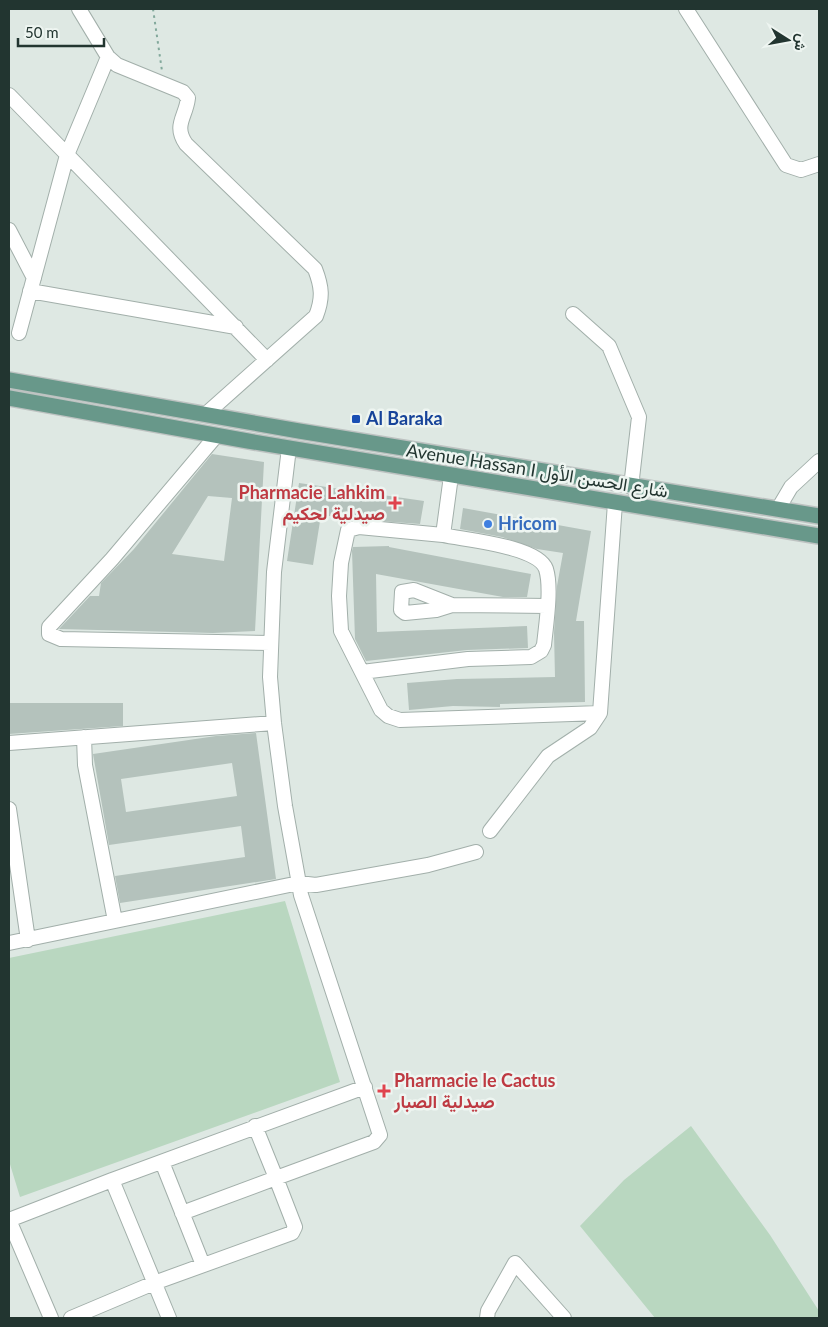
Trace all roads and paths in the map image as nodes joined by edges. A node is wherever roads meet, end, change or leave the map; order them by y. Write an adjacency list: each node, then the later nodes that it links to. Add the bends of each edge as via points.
1 (79, 9): 4 (street)
2 (153, 9): 5 (path)
3 (686, 9): 8 (street, via 786,165 801,170)
4 (108, 57): 5 (street, via 117,65); 7 (street)
5 (163, 83): 14 (street, via 183,92 188,98 179,125 186,144 315,269 322,286 322,302 316,316)
6 (9, 95): 7 (street)
7 (67, 155): 10 (street); 12 (street)
8 (819, 164)
9 (9, 230): 10 (street)
10 (32, 284): 12 (street); 13 (street)
11 (573, 314): 22 (street, via 609,346 639,417)
12 (236, 327): 14 (street)
13 (19, 333)
14 (267, 360): 17 (street)
15 (9, 380): 17 (main road)
16 (9, 398): 18 (main road, Avenue Hassan I شارع الحسن الأول)
17 (206, 414): 22 (main road)
18 (216, 436): 19 (main road, Avenue Hassan I شارع الحسن الأول); 30 (street, via 112,560 49,627 48,634 60,639)
19 (289, 448): 21 (main road, Avenue Hassan I شارع الحسن الأول); 30 (street, via 277,527)
20 (819, 461): 24 (street, via 791,487)
21 (450, 476): 23 (main road, Avenue Hassan I شارع الحسن الأول); 26 (street)
22 (632, 486): 24 (main road)
23 (616, 503): 27 (main road, Avenue Hassan I شارع الحسن الأول); 32 (street)
24 (778, 509): 25 (main road)
25 (819, 516)
26 (443, 535): 29 (street, via 520,550 536,557 546,569); 31 (street, via 359,527 348,530 341,563 341,631)
27 (819, 536)
28 (452, 605): 29 (street)
29 (546, 606): 31 (street, via 544,645 537,655 468,659)
30 (271, 644): 33 (street)
31 (362, 672): 32 (street, via 381,710 400,720)
32 (600, 713): 37 (street, via 590,728 548,756)
33 (274, 723): 34 (street); 39 (street)
34 (84, 737): 35 (street); 40 (street, via 85,765)
35 (9, 743)
36 (9, 809): 41 (street)
37 (490, 831)
38 (476, 852): 39 (street, via 428,865 316,885)
39 (299, 883): 40 (street); 43 (street)
40 (115, 921): 41 (street)
41 (28, 940): 42 (street)
42 (9, 943)
43 (365, 1087): 44 (street); 46 (street, via 380,1131 378,1139)
44 (255, 1126): 45 (street); 46 (street)
45 (162, 1162): 47 (street); 48 (street)
46 (276, 1178): 48 (street); 50 (street, via 294,1223 294,1231)
47 (112, 1180): 49 (street); 51 (street)
48 (182, 1213): 50 (street)
49 (9, 1220): 52 (street)
50 (203, 1266): 51 (street)
51 (154, 1283): 53 (street); 54 (street)
52 (51, 1318)
53 (71, 1318)
54 (168, 1318)
55 (487, 1318): 56 (street, via 516,1263)
56 (564, 1318)

